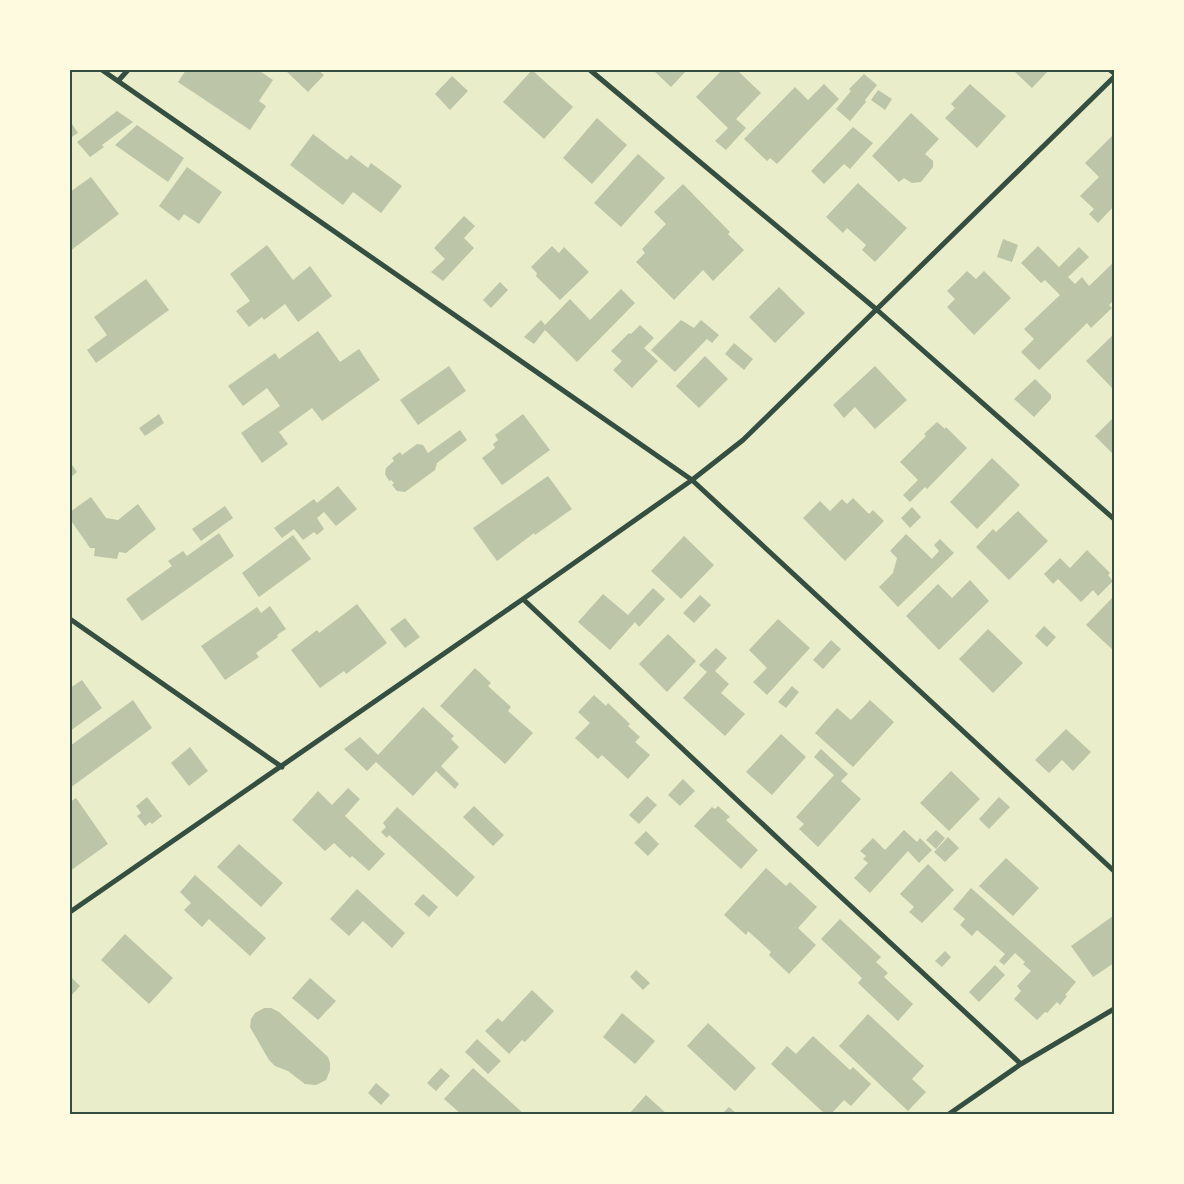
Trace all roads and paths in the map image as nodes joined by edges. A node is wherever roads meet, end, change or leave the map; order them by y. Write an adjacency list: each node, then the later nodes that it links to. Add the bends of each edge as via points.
1 (102, 70): 7 (street)
2 (128, 70): 7 (street)
3 (590, 70): 8 (street)
4 (1110, 70): 5 (street)
5 (1114, 74)
6 (1114, 77): 8 (street)
7 (118, 81): 9 (street)
8 (876, 309): 9 (street, via 742,440); 10 (street)
9 (692, 480): 11 (street); 14 (street)
10 (1114, 519)
11 (523, 599): 13 (street); 17 (street)
12 (70, 619): 13 (street)
13 (282, 766): 15 (street)
14 (1114, 871)
15 (70, 912)
16 (1114, 1009): 17 (street)
17 (1022, 1064): 18 (street)
18 (949, 1114)

